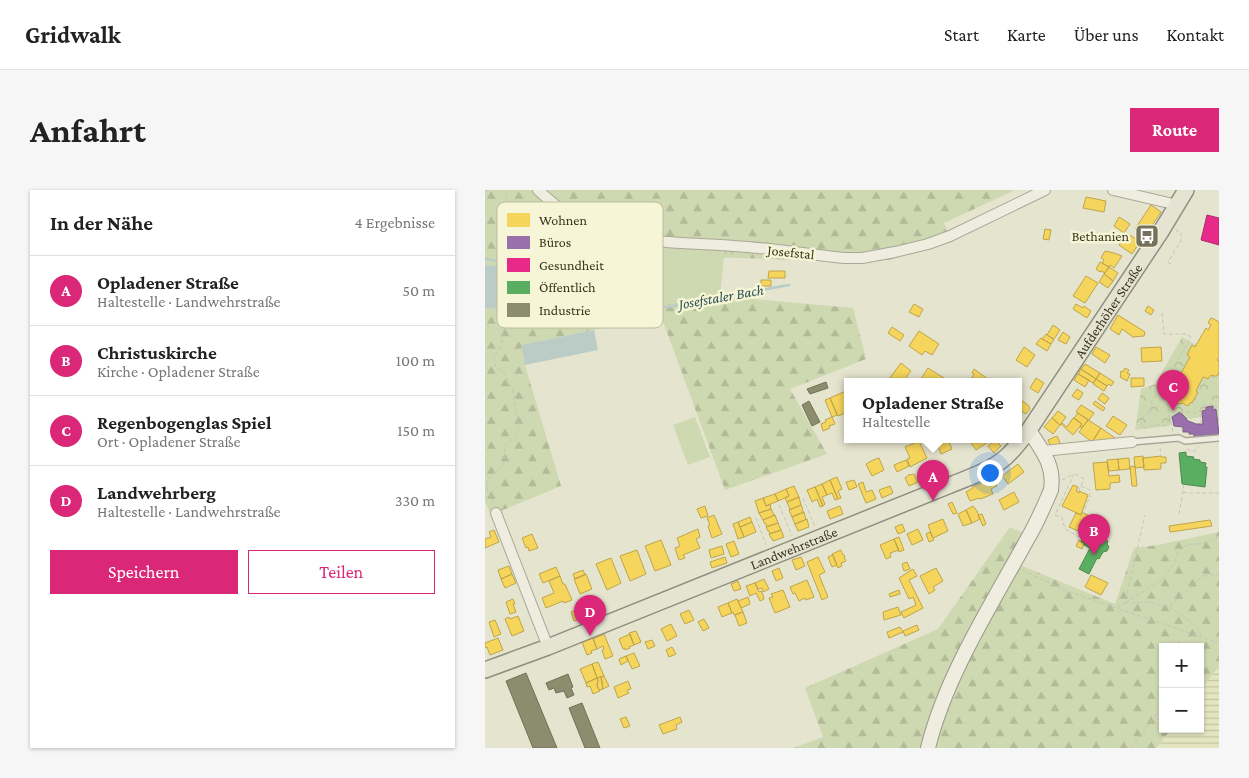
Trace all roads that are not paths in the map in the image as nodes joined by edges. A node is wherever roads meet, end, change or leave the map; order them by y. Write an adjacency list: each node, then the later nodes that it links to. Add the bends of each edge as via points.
1 (537, 190): 5 (street, Josefstal)
2 (1045, 190): 7 (street, Josefstal, via 950,236 861,258)
3 (1113, 190): 6 (street)
4 (1184, 191): 6 (main road, Aufderhöher Straße)
5 (551, 202)
6 (1176, 206): 8 (main road, Aufderhöher Straße)
7 (663, 241)
8 (1029, 430): 10 (main road, Landwehrstraße); 13 (main road)
9 (1219, 438): 11 (lane)
10 (1022, 439)
11 (1132, 442): 13 (street)
12 (1019, 443): 15 (main road, Landwehrstraße, via 991,468)
13 (1043, 451): 17 (main road, via 1052,470 1051,490 954,675)
14 (496, 513): 15 (street)
15 (548, 647): 16 (main road, Landwehrstraße)
16 (485, 670)
17 (928, 748)

